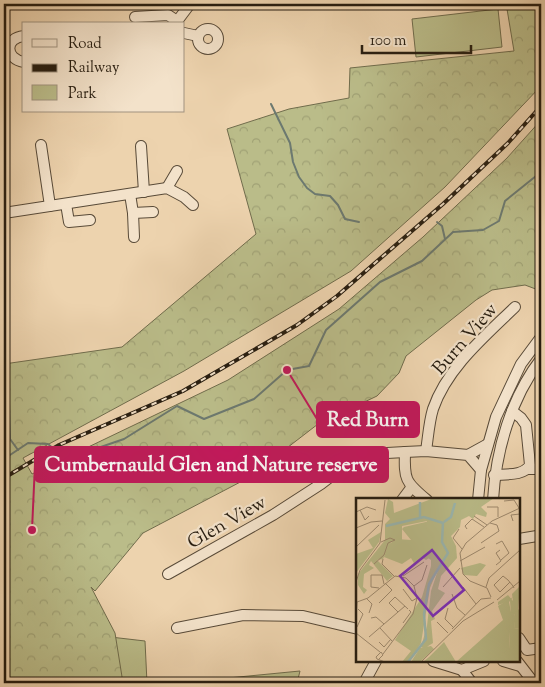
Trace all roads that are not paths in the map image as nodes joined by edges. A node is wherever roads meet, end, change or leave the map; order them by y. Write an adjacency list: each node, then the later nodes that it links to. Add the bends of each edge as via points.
1 (190, 4): 3 (street)
2 (135, 17): 3 (street, via 168,15)
3 (176, 22)
4 (185, 33): 6 (street)
5 (22, 36): 7 (street)
6 (198, 36)
7 (8, 40): 8 (street, via 12,56)
8 (22, 62)
9 (41, 145): 17 (street)
10 (141, 146): 13 (street)
11 (177, 171): 12 (street)
12 (166, 188): 13 (street); 16 (street)
13 (144, 192): 14 (street)
14 (130, 194): 15 (street); 20 (street)
15 (66, 204): 17 (street); 21 (street, via 69,222)
16 (193, 205)
17 (50, 206): 19 (street)
18 (153, 212): 20 (street)
19 (4, 213)
20 (133, 213): 22 (street)
21 (90, 220)
22 (134, 237)
23 (515, 307): 28 (street, Burn View, via 482,338 447,379 432,410)
24 (541, 337): 27 (street, via 522,364 496,417)
25 (541, 359): 26 (street)
26 (512, 412): 31 (street, via 526,425 530,465); 34 (street)
27 (488, 444): 30 (street); 33 (street)
28 (426, 451): 29 (street, Glen View); 30 (street, Glen View)
29 (405, 452): 35 (street, via 405,472); 42 (street, Glen View, via 355,458 273,515)
30 (468, 455): 33 (street)
31 (527, 469): 32 (street); 34 (street)
32 (541, 469)
33 (481, 470): 38 (street)
34 (494, 475): 39 (street)
35 (411, 488): 36 (street); 37 (street)
36 (404, 498)
37 (424, 498)
38 (478, 498)
39 (493, 498)
40 (537, 536): 41 (street)
41 (520, 539)
42 (168, 574)
43 (177, 628): 44 (street, via 242,616 303,616)
44 (356, 629)
45 (520, 640): 46 (street, via 527,650)
46 (541, 648)
47 (375, 662): 52 (street)
48 (437, 662): 51 (street)
49 (482, 662): 51 (street)
50 (518, 664): 54 (street)
51 (462, 670): 53 (street)
52 (364, 683)
53 (472, 683)
54 (534, 683)

